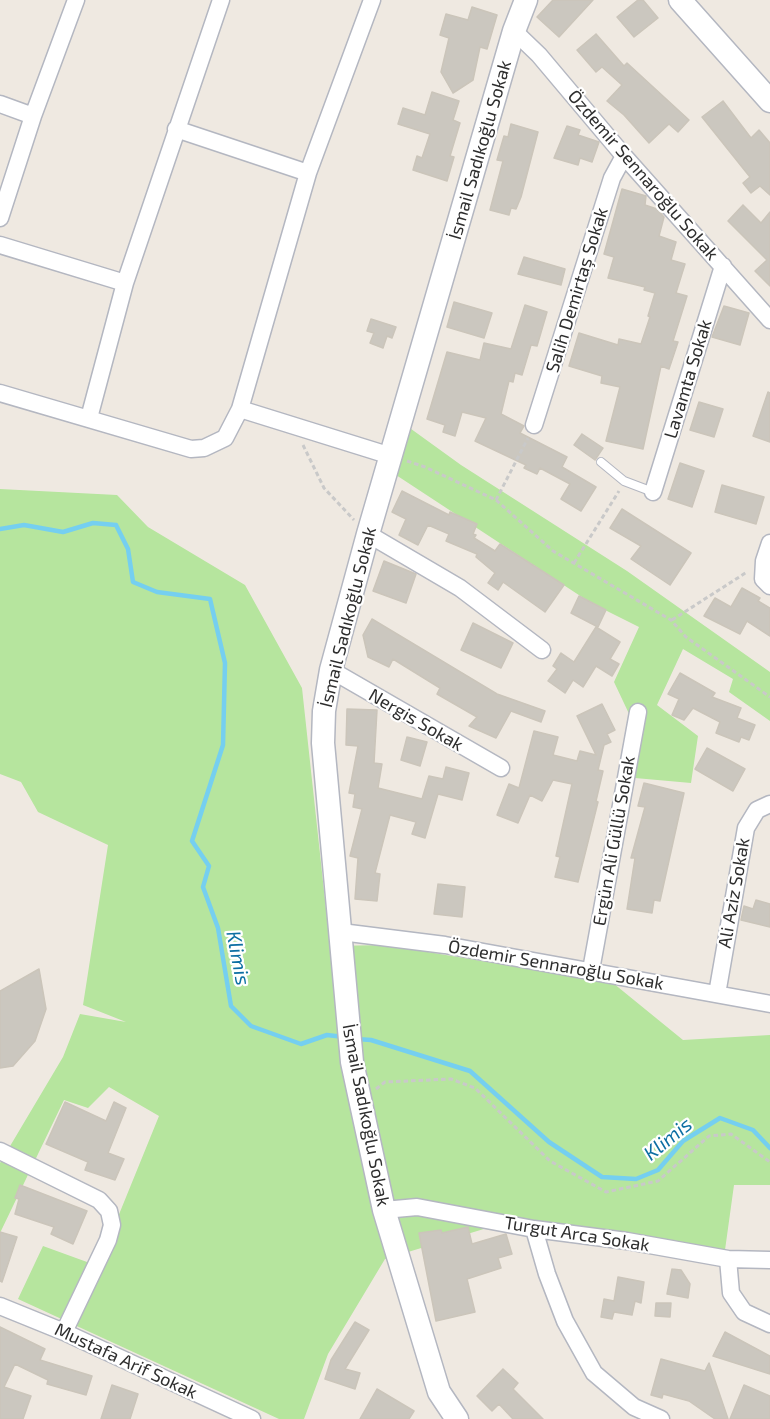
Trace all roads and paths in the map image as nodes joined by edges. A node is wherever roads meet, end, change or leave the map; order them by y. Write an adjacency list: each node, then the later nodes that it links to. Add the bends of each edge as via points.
1 (76, 0): 9 (street)
2 (221, 0): 10 (street)
3 (372, 0): 12 (street)
4 (526, 0): 6 (street, İsmail Sadıkoğlu Sokak)
5 (680, 0): 7 (street)
6 (514, 31): 11 (street, Özdemir Sennaroğlu Sokak); 23 (street, İsmail Sadıkoğlu Sokak)
7 (770, 101)
8 (0, 105): 9 (street)
9 (33, 116): 13 (street)
10 (176, 129): 12 (street); 16 (street)
11 (624, 156): 15 (street, Özdemir Sennaroğlu Sokak); 21 (street, Salih Demirtaş Sokak, via 612,178)
12 (308, 173): 19 (street)
13 (0, 218)
14 (0, 245): 16 (street)
15 (723, 266): 17 (street, Özdemir Sennaroğlu Sokak); 26 (street, Lavamta Sokak)
16 (125, 283): 20 (street)
17 (770, 320)
18 (0, 393): 20 (street)
19 (240, 409): 20 (street, via 225,438 211,446 191,449); 22 (street)
20 (88, 418)
21 (534, 425): 27 (path)
22 (295, 426): 23 (street); 28 (path, via 324,488)
23 (391, 456): 27 (path); 28 (street, İsmail Sadıkoğlu Sokak)
24 (601, 462): 25 (lane)
25 (624, 481): 26 (lane); 31 (path)
26 (653, 492)
27 (496, 500): 31 (path, via 553,551)
28 (368, 534): 34 (street, via 460,588); 35 (street, İsmail Sadıkoğlu Sokak)
29 (770, 543): 30 (street)
30 (764, 561): 32 (street, via 764,579); 33 (path)
31 (574, 563): 33 (path)
32 (770, 586)
33 (671, 620): 36 (path, via 686,637)
34 (542, 650)
35 (331, 670): 38 (street, Nergis Sokak); 40 (street, İsmail Sadıkoğlu Sokak, via 323,743)
36 (770, 697)
37 (638, 712): 41 (street, Ergün Ali Güllü Sokak)
38 (501, 768)
39 (770, 804): 42 (street, Ali Aziz Sokak, via 756,810 746,828)
40 (341, 932): 41 (street, Özdemir Sennaroğlu Sokak); 44 (street, İsmail Sadıkoğlu Sokak, via 346,1010)
41 (591, 970): 42 (street, Özdemir Sennaroğlu Sokak)
42 (717, 994): 43 (street, Özdemir Sennaroğlu Sokak)
43 (770, 1004)
44 (360, 1102): 46 (path, via 386,1082 451,1079 475,1088 550,1161 606,1192 658,1181 709,1136 731,1134); 47 (street, İsmail Sadıkoğlu Sokak)
45 (0, 1151): 53 (street, via 99,1200 109,1211 112,1225 108,1240)
46 (770, 1162)
47 (384, 1210): 48 (street, Turgut Arca Sokak, via 417,1206); 55 (street, İsmail Sadıkoğlu Sokak, via 439,1392)
48 (534, 1229): 49 (street, Turgut Arca Sokak); 56 (street, via 565,1322 594,1373 634,1407)
49 (728, 1259): 50 (street, Turgut Arca Sokak); 52 (street, via 730,1293 744,1312)
50 (770, 1260)
51 (0, 1306): 53 (street, Mustafa Arif Sokak)
52 (770, 1324)
53 (64, 1332): 54 (street, Mustafa Arif Sokak)
54 (252, 1419)
55 (457, 1419)
56 (661, 1419)

